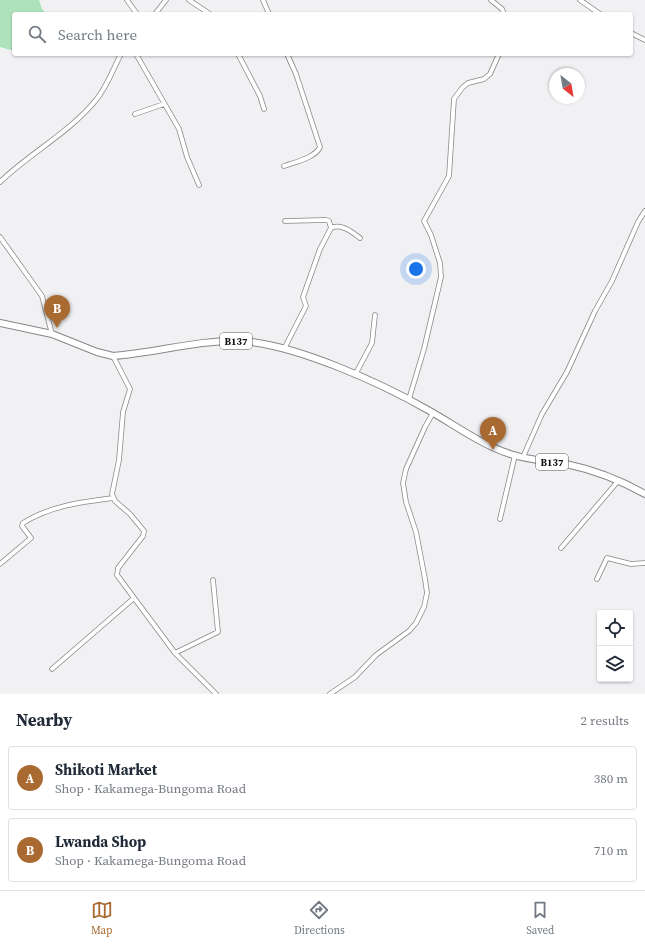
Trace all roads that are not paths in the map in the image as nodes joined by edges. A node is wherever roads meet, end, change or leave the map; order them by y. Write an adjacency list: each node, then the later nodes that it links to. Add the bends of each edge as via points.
1 (127, 0): 7 (street)
2 (166, 0): 8 (street)
3 (189, 0): 9 (street)
4 (263, 0): 10 (street)
5 (491, 0): 11 (street)
6 (580, 0): 12 (street)
7 (136, 12)
8 (157, 12)
9 (207, 12)
10 (268, 12)
11 (503, 12)
12 (597, 12)
13 (633, 34): 14 (street)
14 (645, 40)
15 (120, 56): 24 (street, via 97,99 88,109)
16 (137, 56): 20 (street)
17 (239, 56): 21 (street)
18 (288, 56): 23 (street, via 320,147 313,155)
19 (498, 56): 37 (street, via 490,74 484,79 468,83 454,100 449,176 424,219 440,263 441,277)
20 (164, 104): 22 (street); 25 (street, via 179,129)
21 (264, 109)
22 (135, 114)
23 (284, 166)
24 (0, 182)
25 (199, 185)
26 (645, 211): 40 (street)
27 (285, 221): 28 (street, via 326,220 329,221)
28 (331, 228): 30 (street, via 344,228); 34 (street, via 320,249 303,298 306,306)
29 (0, 237): 33 (street, via 40,292)
30 (360, 238)
31 (376, 315): 36 (street, via 372,343)
32 (0, 323): 33 (main road, B137)
33 (52, 334): 35 (main road, B137)
34 (284, 349): 35 (main road, B137, via 240,341); 36 (main road, B137)
35 (113, 356): 43 (street, via 130,389 123,412 121,447)
36 (355, 375): 37 (main road, B137)
37 (409, 399): 38 (main road, B137)
38 (433, 412): 39 (main road, B137, via 484,443); 54 (street, via 406,469 404,483 406,502 416,532 425,579 427,593 424,607 409,631 376,655 355,677)
39 (515, 455): 40 (main road, B137); 44 (street)
40 (523, 456): 41 (main road, B137, via 568,464)
41 (619, 480): 42 (main road, B137); 45 (street)
42 (645, 494)
43 (113, 498): 47 (street, via 61,506 28,519 22,526 30,538); 50 (street, via 136,520 144,532 117,571 119,579)
44 (500, 519)
45 (561, 548)
46 (645, 563): 48 (street, via 631,564 607,558)
47 (0, 564)
48 (597, 579)
49 (213, 580): 51 (street, via 218,632)
50 (134, 598): 51 (street); 52 (street)
51 (175, 653): 53 (street)
52 (52, 669)
53 (216, 694)
54 (330, 694)

